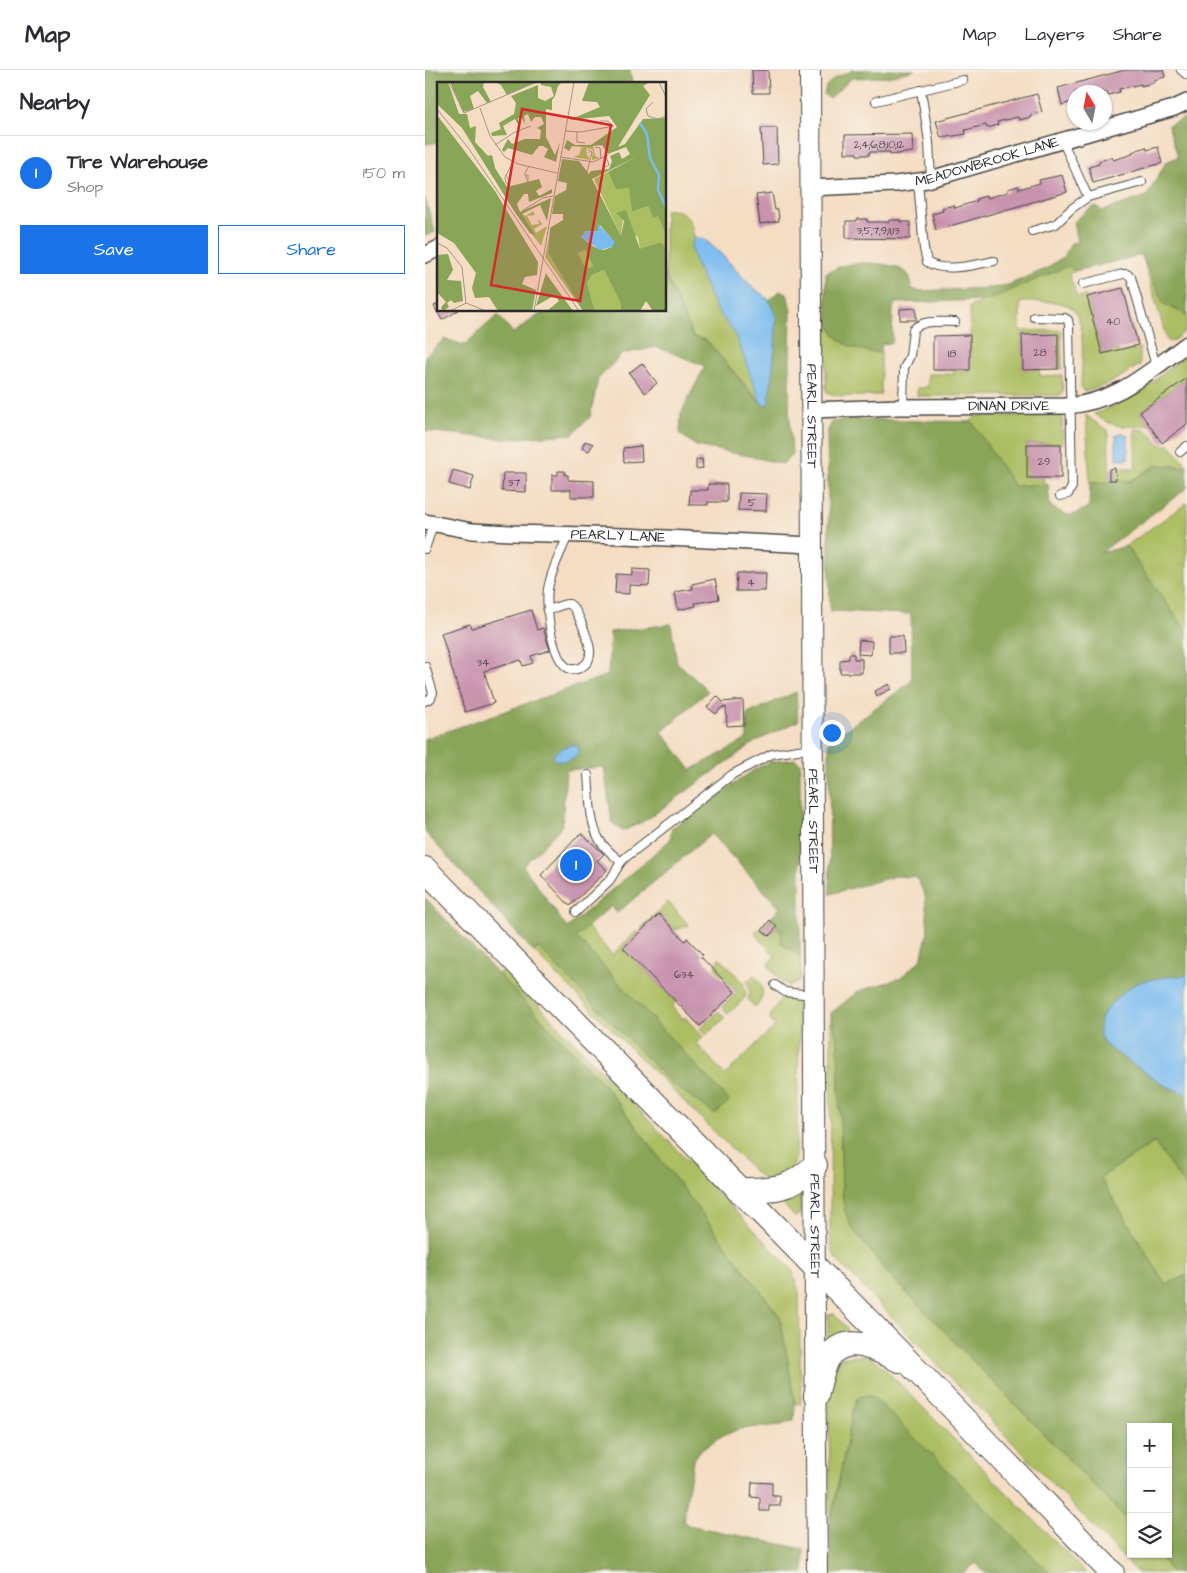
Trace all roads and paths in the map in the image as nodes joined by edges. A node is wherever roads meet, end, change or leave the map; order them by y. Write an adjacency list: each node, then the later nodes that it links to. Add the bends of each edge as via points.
1 (810, 70): 11 (main road, PEARL STREET)
2 (1181, 70): 3 (lane)
3 (1187, 75)
4 (963, 80): 5 (lane)
5 (921, 90): 6 (lane); 9 (lane, via 929,142)
6 (876, 101)
7 (1187, 102): 8 (street, MEADOWBROOK LANE)
8 (1062, 140): 9 (street, MEADOWBROOK LANE); 12 (lane)
9 (924, 180): 11 (street, MEADOWBROOK LANE); 16 (lane, via 924,249 927,262 938,267)
10 (1142, 182): 12 (lane)
11 (810, 188): 24 (main road, PEARL STREET)
12 (1088, 197): 13 (lane, via 1056,224)
13 (1032, 230)
14 (437, 249): 15 (street)
15 (425, 255)
16 (994, 261)
17 (1083, 284): 21 (lane, via 1123,274 1131,276)
18 (1034, 317): 22 (lane, via 1068,320)
19 (955, 322): 23 (lane, via 927,323 913,330 910,356 904,368)
20 (1187, 344): 21 (street, DINAN DRIVE)
21 (1156, 366): 22 (street, DINAN DRIVE, via 1114,395 1091,404)
22 (1071, 406): 23 (street, DINAN DRIVE); 27 (lane, via 1072,487 1068,494)
23 (903, 407): 24 (street, DINAN DRIVE)
24 (811, 410): 30 (main road, PEARL STREET)
25 (1187, 446): 26 (lane)
26 (1179, 452)
27 (1060, 496)
28 (429, 524): 29 (street, PEARLY LANE, via 472,531); 31 (lane)
29 (568, 535): 30 (street, PEARLY LANE); 32 (lane, via 549,581)
30 (811, 545): 35 (main road, PEARL STREET)
31 (425, 549)
32 (547, 611): 32 (lane, via 563,664 569,669 585,665 591,652 575,610 566,604)
33 (425, 666): 34 (lane, via 433,693)
34 (425, 701)
35 (813, 748): 37 (lane, via 772,754 733,774); 41 (main road, PEARL STREET)
36 (588, 775): 37 (lane, via 595,831 599,840)
37 (621, 862): 39 (lane, via 610,880)
38 (425, 869): 43 (highway)
39 (576, 912)
40 (775, 985): 41 (lane, via 785,992)
41 (814, 995): 42 (main road, PEARL STREET)
42 (815, 1165): 43 (highway, via 799,1178 776,1189); 44 (main road, PEARL STREET)
43 (738, 1190): 44 (highway)
44 (815, 1267): 45 (highway); 46 (main road, PEARL STREET)
45 (913, 1368): 46 (highway, via 872,1348 846,1345 829,1357); 48 (highway)
46 (816, 1396): 47 (main road, PEARL STREET)
47 (817, 1573)
48 (1112, 1573)

